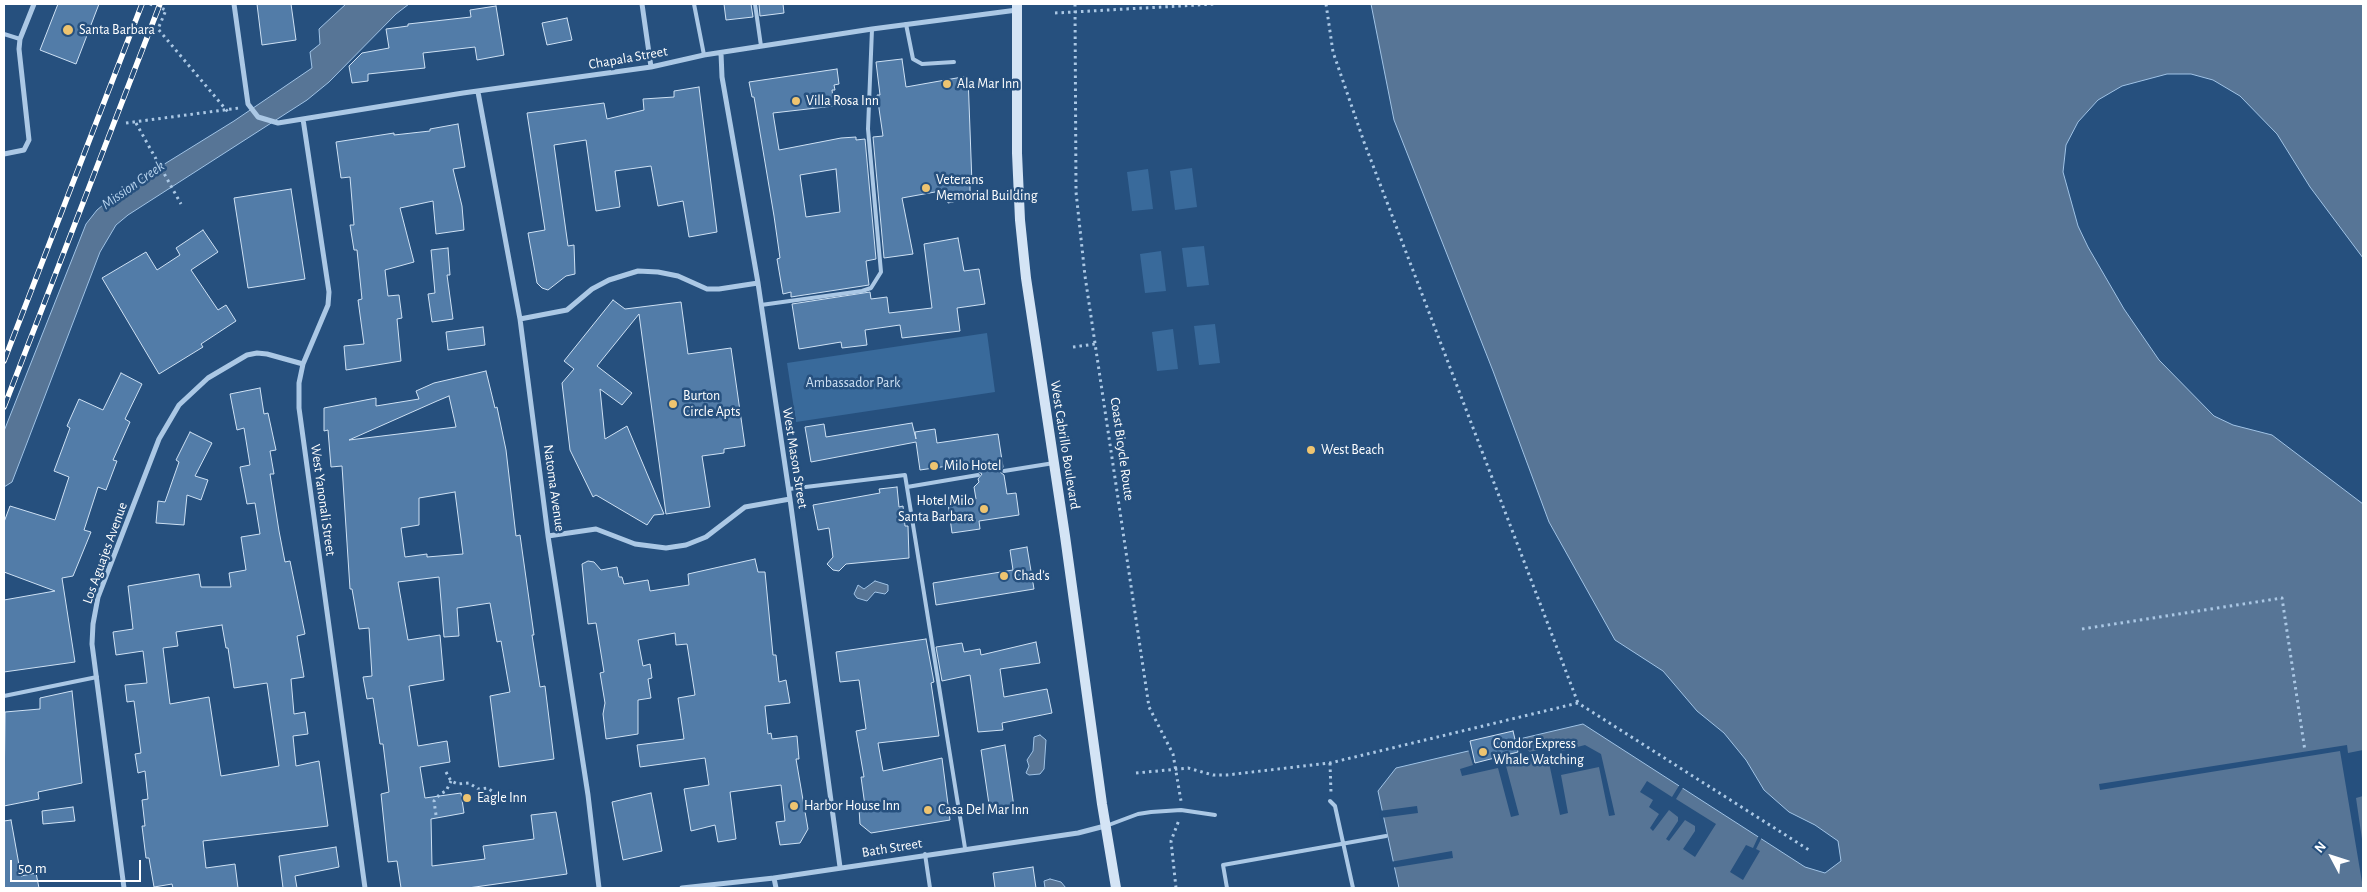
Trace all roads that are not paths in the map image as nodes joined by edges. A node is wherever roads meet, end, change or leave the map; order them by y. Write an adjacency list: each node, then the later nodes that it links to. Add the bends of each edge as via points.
1 (34, 4): 10 (street)
2 (234, 4): 17 (street, Chapala Street, via 249,107 266,121)
3 (642, 4): 15 (street)
4 (694, 4): 13 (lane)
5 (755, 4): 11 (lane)
6 (1016, 7): 7 (street, Chapala Street); 23 (main road, West Cabrillo Boulevard, via 1020,220)
7 (906, 24): 8 (street, Chapala Street); 14 (lane, via 912,59 922,64)
8 (872, 29): 11 (street, Chapala Street); 20 (lane, via 868,129 881,272 871,288 862,291)
9 (4, 34): 10 (lane)
10 (20, 39): 18 (street, via 29,140 24,150)
11 (761, 46): 12 (street, Chapala Street)
12 (721, 53): 13 (street, Chapala Street); 19 (street, West Mason Street, via 722,77)
13 (704, 55): 15 (street, Chapala Street)
14 (954, 62)
15 (651, 67): 16 (street, Chapala Street)
16 (478, 92): 17 (street, Chapala Street); 21 (street, Natoma Avenue)
17 (303, 119): 22 (street, West Yanonali Street, via 329,292 328,305)
18 (4, 154)
19 (758, 283): 20 (street, West Mason Street); 21 (street, via 707,289 678,276 638,272 609,280 592,289 567,310)
20 (761, 305): 27 (street, West Mason Street)
21 (520, 319): 29 (street, Natoma Avenue)
22 (303, 364): 30 (street, Los Aguajes Avenue, via 267,354 247,355 192,391 168,422 98,597 92,644); 42 (street, West Yanonali Street, via 299,408)
23 (1054, 463): 24 (lane); 34 (main road, West Cabrillo Boulevard)
24 (1004, 471)
25 (978, 475): 26 (lane)
26 (907, 487): 27 (lane, via 905,475); 37 (lane)
27 (789, 489): 28 (street, West Mason Street)
28 (790, 499): 29 (street, via 745,507 706,538 680,546 656,548 635,544 596,529); 39 (street, West Mason Street)
29 (548, 536): 43 (street, Natoma Avenue)
30 (97, 677): 31 (lane); 41 (street, Los Aguajes Avenue)
31 (4, 696)
32 (1330, 801): 36 (lane, via 1335,806)
33 (1216, 815): 34 (lane, via 1181,810 1138,814)
34 (1105, 826): 37 (street, Bath Street, via 1078,833); 47 (main road, West Cabrillo Boulevard)
35 (1386, 836): 36 (lane)
36 (1342, 843): 48 (lane, via 1224,865); 49 (lane)
37 (965, 848): 38 (street, Bath Street)
38 (925, 854): 39 (street, Bath Street); 46 (lane)
39 (840, 867): 40 (street, Bath Street)
40 (774, 878): 44 (street, Bath Street); 45 (street)
41 (124, 888)
42 (365, 888)
43 (599, 888)
44 (682, 888)
45 (776, 888)
46 (930, 888)
47 (1116, 888)
48 (1227, 888)
49 (1352, 888)

